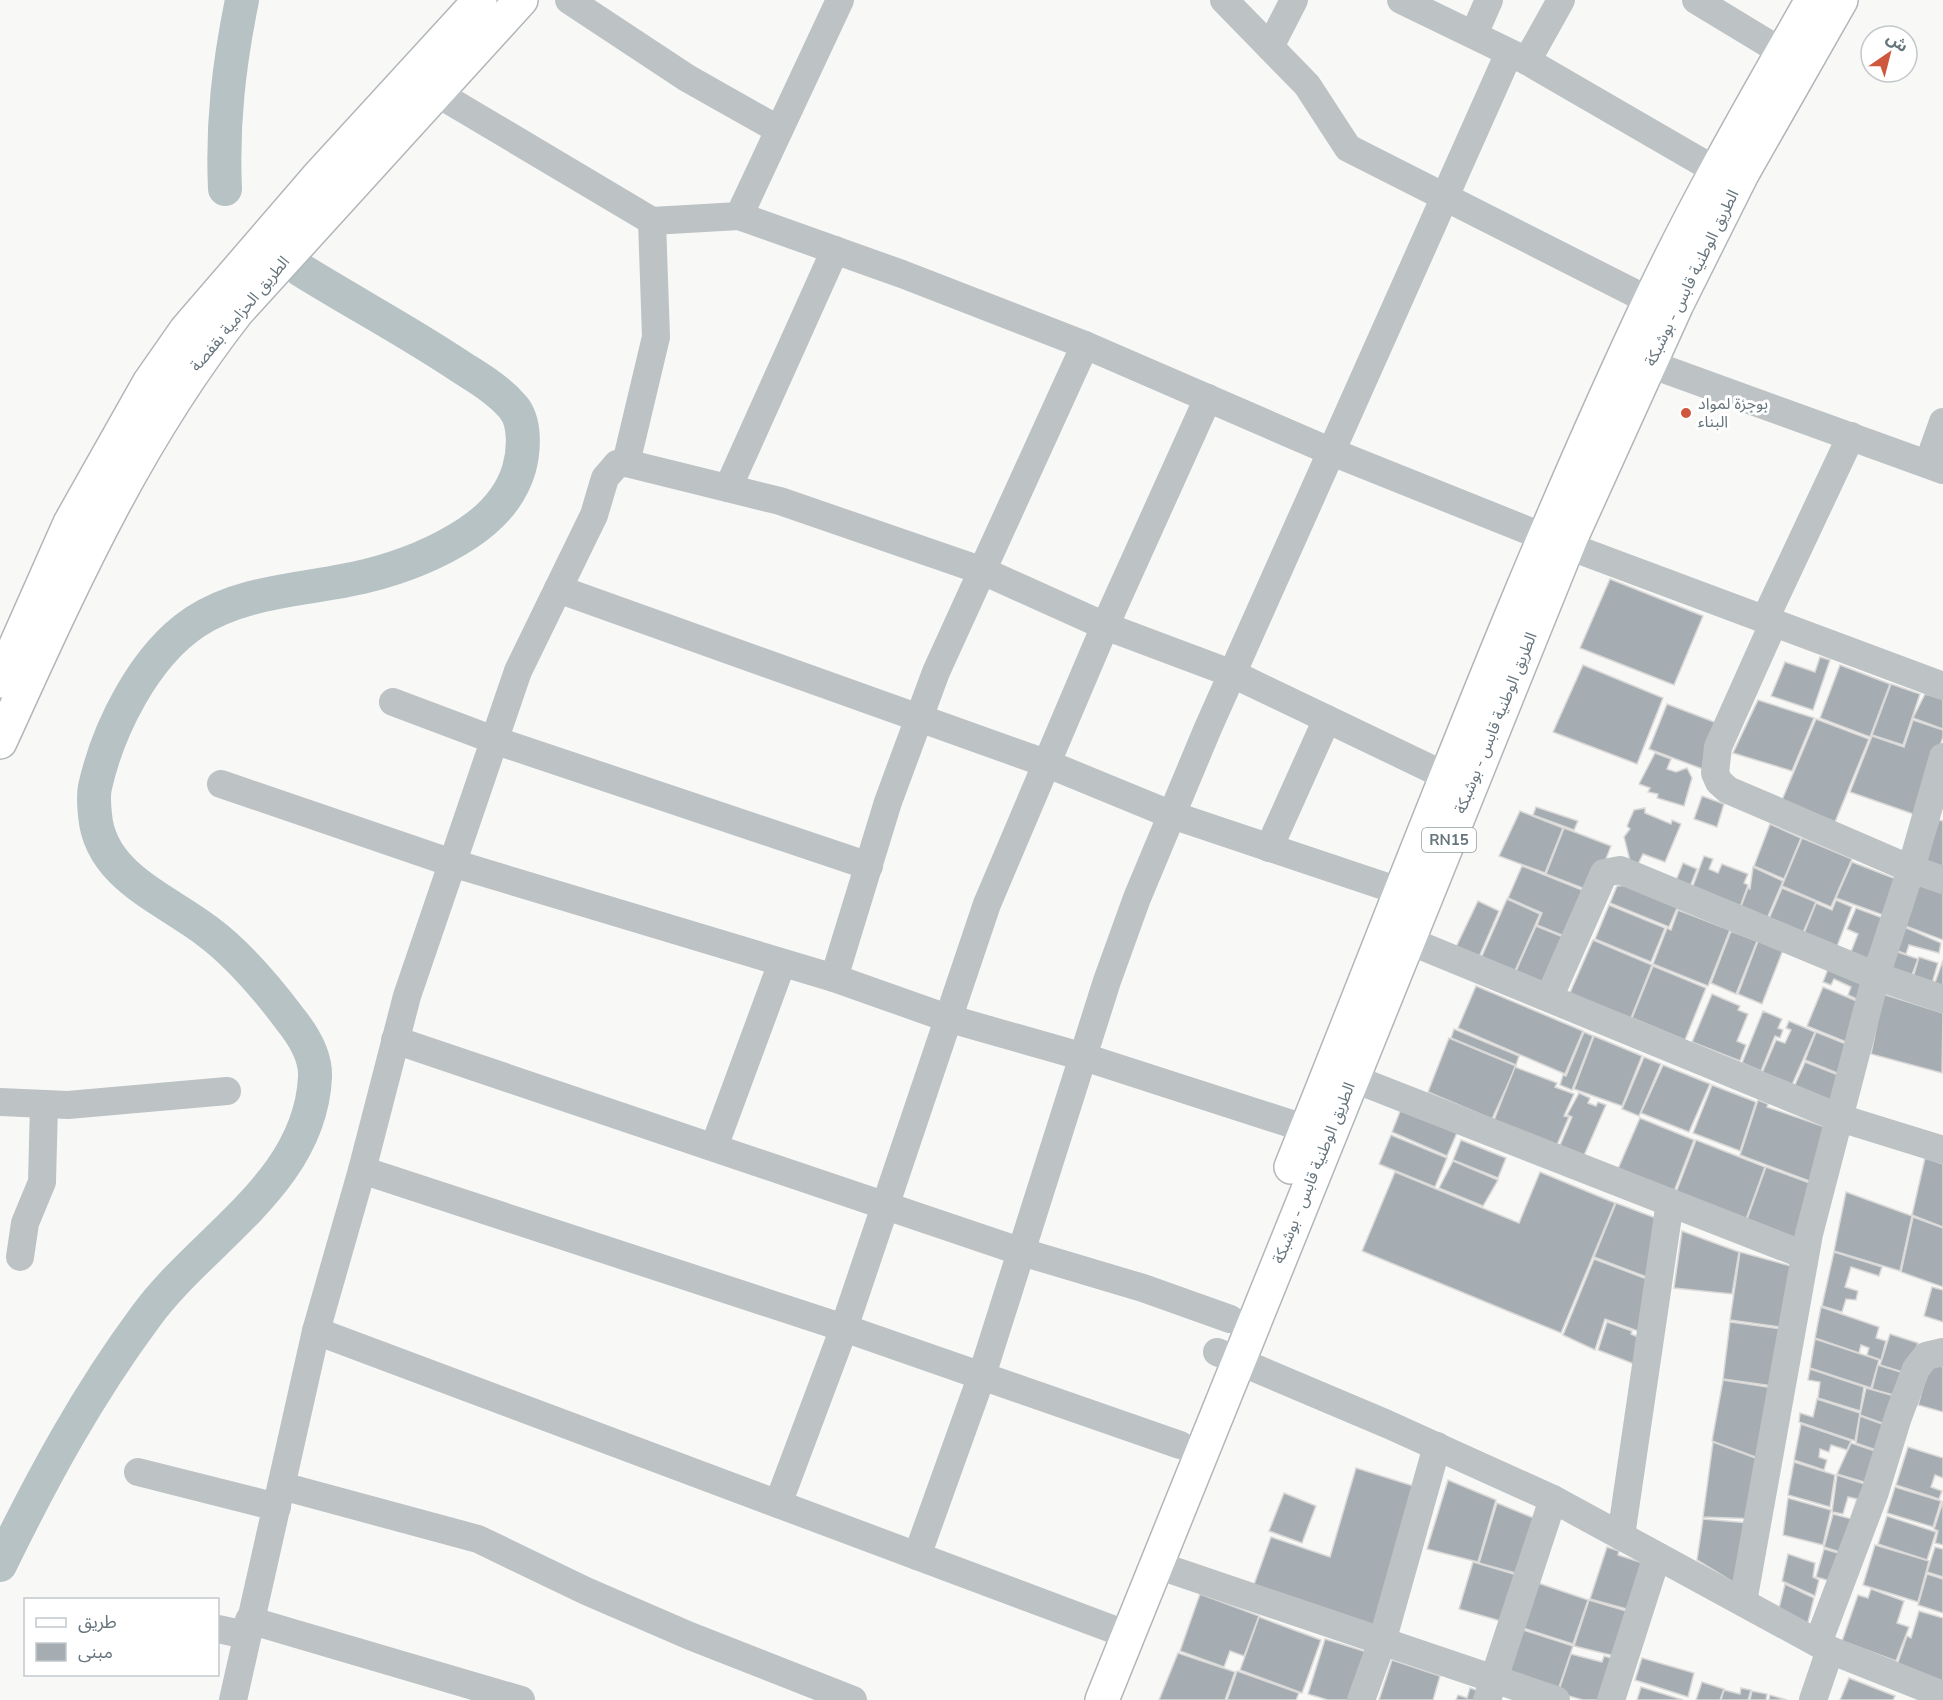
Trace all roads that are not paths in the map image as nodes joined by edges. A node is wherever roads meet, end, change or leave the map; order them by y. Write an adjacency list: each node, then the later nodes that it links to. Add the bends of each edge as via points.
1 (480, 0): 40 (main road, الطريق الحزامية بقفصة, via 317,178 186,330 149,383 70,523)
2 (521, 0): 17 (main road, الطريق الحزامية بقفصة)
3 (569, 0): 18 (street, via 687,78)
4 (1224, 0): 14 (street)
5 (1294, 0): 14 (street)
6 (1401, 0): 13 (street)
7 (1489, 0): 13 (street)
8 (1561, 0): 16 (street)
9 (1696, 0): 15 (street)
10 (1812, 0): 15 (main road, الطريق الوطنية قابس - بوشبكة / RN15)
11 (1841, 0): 19 (main road, الطريق الوطنية قابس - بوشبكة / RN15)
12 (836, 1): 18 (street)
13 (1474, 34): 16 (street)
14 (1270, 47): 20 (street, via 1317,98 1348,148)
15 (1782, 52): 19 (main road, الطريق الوطنية قابس - بوشبكة / RN15)
16 (1518, 57): 19 (street); 20 (street)
17 (435, 92): 22 (street); 46 (main road, الطريق الحزامية بقفصة, via 237,312 196,364 139,455 93,541)
18 (779, 130): 21 (street)
19 (1726, 177): 24 (main road, الطريق الوطنية قابس - بوشبكة / RN15); 26 (main road, الطريق الوطنية قابس - بوشبكة / RN15)
20 (1446, 195): 24 (street); 30 (street)
21 (739, 216): 22 (street); 23 (street)
22 (652, 221): 31 (street, via 656,337)
23 (835, 250): 25 (street); 33 (street)
24 (1650, 301): 34 (main road, الطريق الوطنية قابس - بوشبكة / RN15)
25 (1086, 345): 27 (street); 35 (street)
26 (1650, 364): 29 (street); 34 (main road, الطريق الوطنية قابس - بوشبكة / RN15)
27 (1208, 398): 30 (street); 38 (street)
28 (1943, 423): 32 (street)
29 (1851, 436): 32 (street); 37 (street)
30 (1332, 452): 34 (street); 39 (street)
31 (626, 463): 33 (street); 36 (street, via 610,469 594,515)
32 (1935, 467)
33 (728, 488): 35 (street, via 812,511)
34 (1556, 541): 37 (street); 49 (main road, الطريق الوطنية قابس - بوشبكة / RN15); 58 (main road, الطريق الوطنية قابس - بوشبكة / RN15)
35 (983, 571): 38 (street); 43 (street)
36 (558, 589): 43 (street); 45 (street, via 518,671)
37 (1769, 621): 41 (street); 55 (street, via 1718,747 1715,773 1719,782 1728,790)
38 (1105, 626): 39 (street); 48 (street)
39 (1233, 674): 44 (street); 51 (street)
40 (0, 681)
41 (1943, 686)
42 (393, 702): 45 (street)
43 (918, 718): 48 (street); 54 (street)
44 (1327, 719): 49 (street); 52 (street)
45 (494, 740): 53 (street); 54 (street)
46 (0, 742)
47 (1943, 757): 55 (street)
48 (1048, 764): 51 (street); 64 (street, via 987,904)
49 (1448, 777): 57 (main road, الطريق الوطنية قابس - بوشبكة / RN15)
50 (221, 784): 53 (street)
51 (1172, 815): 52 (street); 66 (street, via 1118,950)
52 (1269, 848): 57 (street)
53 (452, 863): 59 (street); 65 (street)
54 (868, 866): 61 (street)
55 (1911, 869): 56 (street); 60 (street)
56 (1943, 880)
57 (1402, 892): 58 (main road, الطريق الوطنية قابس - بوشبكة / RN15)
58 (1397, 936): 62 (street); 67 (main road, الطريق الوطنية قابس - بوشبكة / RN15); 72 (main road, الطريق الوطنية قابس - بوشبكة / RN15)
59 (782, 963): 61 (street); 73 (street)
60 (1876, 976): 62 (street, via 1628,872 1611,870 1604,873); 63 (street); 71 (street)
61 (834, 978): 64 (street)
62 (1549, 998): 71 (street)
63 (1943, 999)
64 (947, 1018): 66 (street); 77 (street)
65 (395, 1040): 73 (street); 75 (street)
66 (1084, 1057): 72 (street); 78 (street)
67 (1352, 1078): 76 (street); 85 (main road, الطريق الوطنية قابس - بوشبكة / RN15)
68 (227, 1091): 70 (street)
69 (0, 1102): 70 (street)
70 (44, 1104): 80 (street, via 42,1182 25,1223)
71 (1840, 1118): 74 (street); 79 (street)
72 (1307, 1129): 81 (main road, الطريق الوطنية قابس - بوشبكة / RN15)
73 (714, 1147): 77 (street)
74 (1943, 1150)
75 (362, 1170): 82 (street); 83 (street)
76 (1670, 1202): 79 (street); 93 (street)
77 (886, 1204): 78 (street); 82 (street)
78 (1022, 1252): 81 (street); 86 (street)
79 (1804, 1255): 97 (street)
80 (20, 1257)
81 (1230, 1319): 85 (main road, الطريق الوطنية قابس - بوشبكة / RN15)
82 (844, 1328): 86 (street); 92 (street)
83 (316, 1331): 90 (street); 92 (street)
84 (1943, 1352): 102 (street, via 1926,1356 1916,1369)
85 (1228, 1356): 87 (main road, الطريق الوطنية قابس - بوشبكة / RN15); 88 (street); 96 (main road, الطريق الوطنية قابس - بوشبكة / RN15)
86 (982, 1376): 87 (street); 94 (street)
87 (1180, 1444): 100 (main road, الطريق الوطنية قابس - بوشبكة / RN15)
88 (1437, 1446): 91 (street); 101 (street)
89 (138, 1472): 90 (street)
90 (279, 1496): 98 (street); 103 (street, via 478,1539)
91 (1552, 1499): 93 (street); 104 (street)
92 (778, 1504): 94 (street)
93 (1621, 1536): 95 (street)
94 (917, 1556): 100 (street)
95 (1657, 1556): 97 (street); 113 (street)
96 (1156, 1565): 100 (main road, الطريق الوطنية قابس - بوشبكة / RN15); 101 (street)
97 (1743, 1602): 102 (street)
98 (248, 1628): 99 (street); 106 (street); 107 (street)
99 (219, 1629)
100 (1118, 1631): 109 (main road, الطريق الوطنية قابس - بوشبكة / RN15); 110 (main road, الطريق الوطنية قابس - بوشبكة / RN15)
101 (1382, 1642): 104 (street); 111 (street)
102 (1824, 1646): 105 (street); 114 (street)
103 (794, 1689): 108 (street)
104 (1491, 1690): 112 (street)
105 (1942, 1690)
106 (233, 1700)
107 (521, 1700)
108 (853, 1700)
109 (1078, 1700)
110 (1102, 1700)
111 (1361, 1700)
112 (1556, 1700)
113 (1611, 1700)
114 (1813, 1700)

